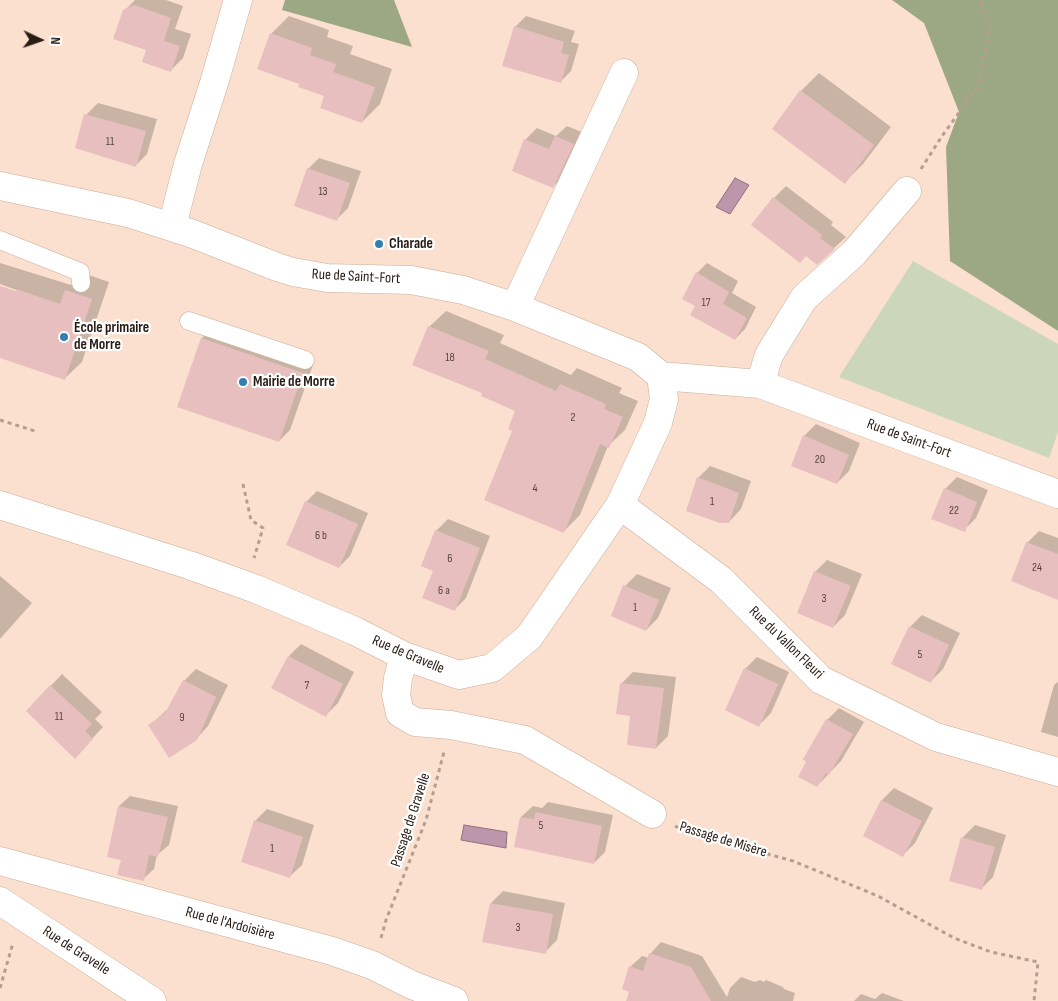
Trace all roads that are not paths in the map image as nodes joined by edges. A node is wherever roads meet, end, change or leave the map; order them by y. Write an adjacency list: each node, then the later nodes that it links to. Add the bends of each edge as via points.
1 (238, 0): 5 (street)
2 (624, 74): 8 (street)
3 (0, 186): 5 (street, Rue de Saint-Fort, via 128,213)
4 (907, 191): 12 (street, via 854,253 804,298 768,355)
5 (172, 226): 8 (street, Rue de Saint-Fort, via 292,272 328,278 411,280 463,290)
6 (0, 240): 7 (lane, via 80,272)
7 (81, 283)
8 (515, 307): 11 (street, Rue de Saint-Fort, via 638,357)
9 (189, 321): 10 (lane)
10 (305, 360)
11 (661, 376): 12 (street, Rue de Saint-Fort); 15 (street, Rue de Gravelle, via 664,398 658,423)
12 (760, 384): 13 (street, Rue de Saint-Fort)
13 (1058, 494)
14 (0, 505): 16 (street, Rue de Gravelle, via 256,589 355,631)
15 (620, 505): 16 (street, Rue de Gravelle, via 529,636 492,668 459,675); 17 (street, Rue du Vallon Fleuri, via 722,580 820,680 936,737)
16 (404, 656): 18 (street, via 396,695 400,713 415,722 451,725 525,740)
17 (1058, 772)
18 (652, 814)
19 (0, 861): 21 (street, Rue de l'Ardoisière, via 332,951 372,965)
20 (11, 908): 22 (street, Rue de Gravelle)
21 (414, 993): 23 (street, Rue de l'Ardoisière)
22 (152, 1001)
23 (454, 1001)

